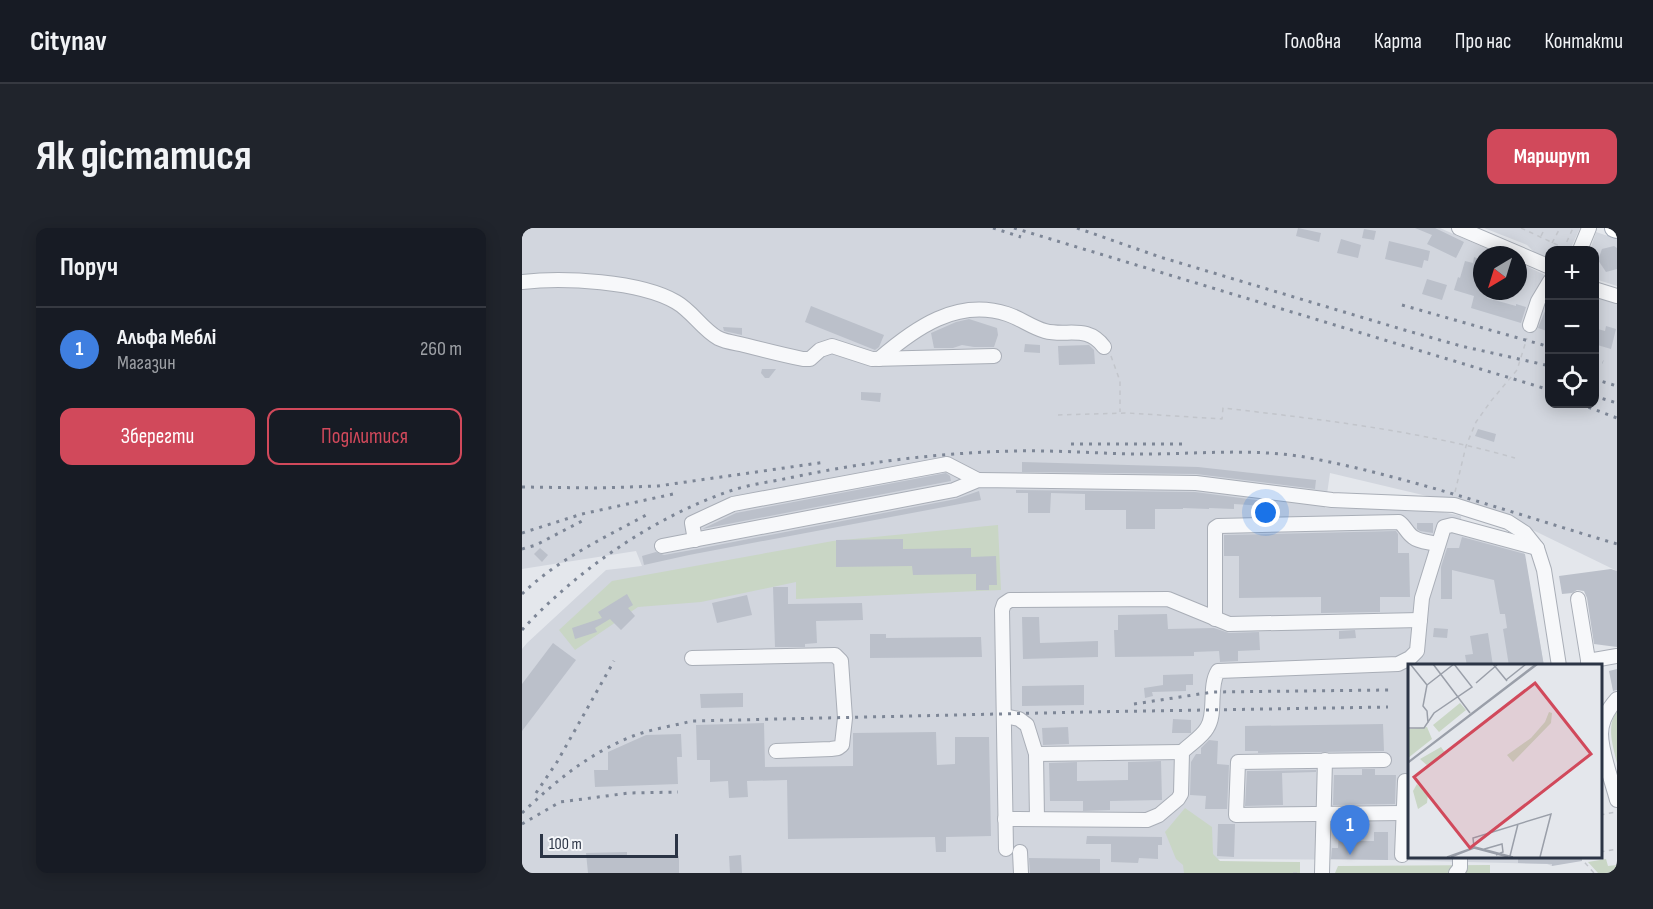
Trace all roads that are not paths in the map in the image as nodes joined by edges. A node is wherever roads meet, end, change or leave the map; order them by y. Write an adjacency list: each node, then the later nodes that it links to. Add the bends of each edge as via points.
1 (1459, 228): 4 (street)
2 (1589, 228): 3 (street)
3 (1582, 246)
4 (1545, 265)
5 (522, 282): 12 (street, via 612,284 654,293 674,301 710,332 727,341 803,359 832,346)
6 (1545, 289): 9 (street)
7 (1599, 291): 8 (street)
8 (1617, 296)
9 (1528, 331)
10 (1104, 347): 12 (street, via 1094,337 1045,331 1006,314 962,310 923,326)
11 (994, 356): 12 (street)
12 (879, 359)
13 (978, 480): 14 (street, via 954,490); 14 (street, via 947,464 733,504 692,523); 17 (street, via 1196,483 1332,500 1454,505 1508,522 1525,533)
14 (695, 540): 16 (street)
15 (1437, 544): 17 (street, via 1448,525); 19 (street, via 1416,539 1399,522 1218,526); 20 (street)
16 (662, 546)
17 (1537, 548): 24 (street)
18 (1578, 599): 23 (street)
19 (1215, 619): 20 (street, via 1229,624); 26 (street, via 1168,599 1010,600 1002,610)
20 (1420, 620): 29 (street, via 1417,651 1398,664 1218,671 1208,728)
21 (1617, 656): 23 (street)
22 (692, 658): 28 (street, via 835,655 841,661 845,718 842,745)
23 (1588, 663)
24 (1559, 664)
25 (1617, 699): 27 (street, via 1608,710)
26 (1004, 716): 30 (street, via 1027,725); 37 (street)
27 (1602, 730)
28 (776, 751)
29 (1182, 752): 30 (street); 38 (street, via 1181,794 1155,818)
30 (1036, 754): 38 (street)
31 (1603, 756): 35 (street)
32 (1325, 760): 33 (street); 36 (street, via 1238,762 1236,815); 44 (street)
33 (1383, 760)
34 (1404, 781): 36 (street)
35 (1617, 800)
36 (1403, 813): 41 (street)
37 (1005, 819): 38 (street); 39 (street)
38 (1037, 819)
39 (1006, 849)
40 (1020, 852): 43 (street)
41 (1402, 855)
42 (1460, 858): 45 (street)
43 (1021, 873)
44 (1322, 873)
45 (1456, 873)

